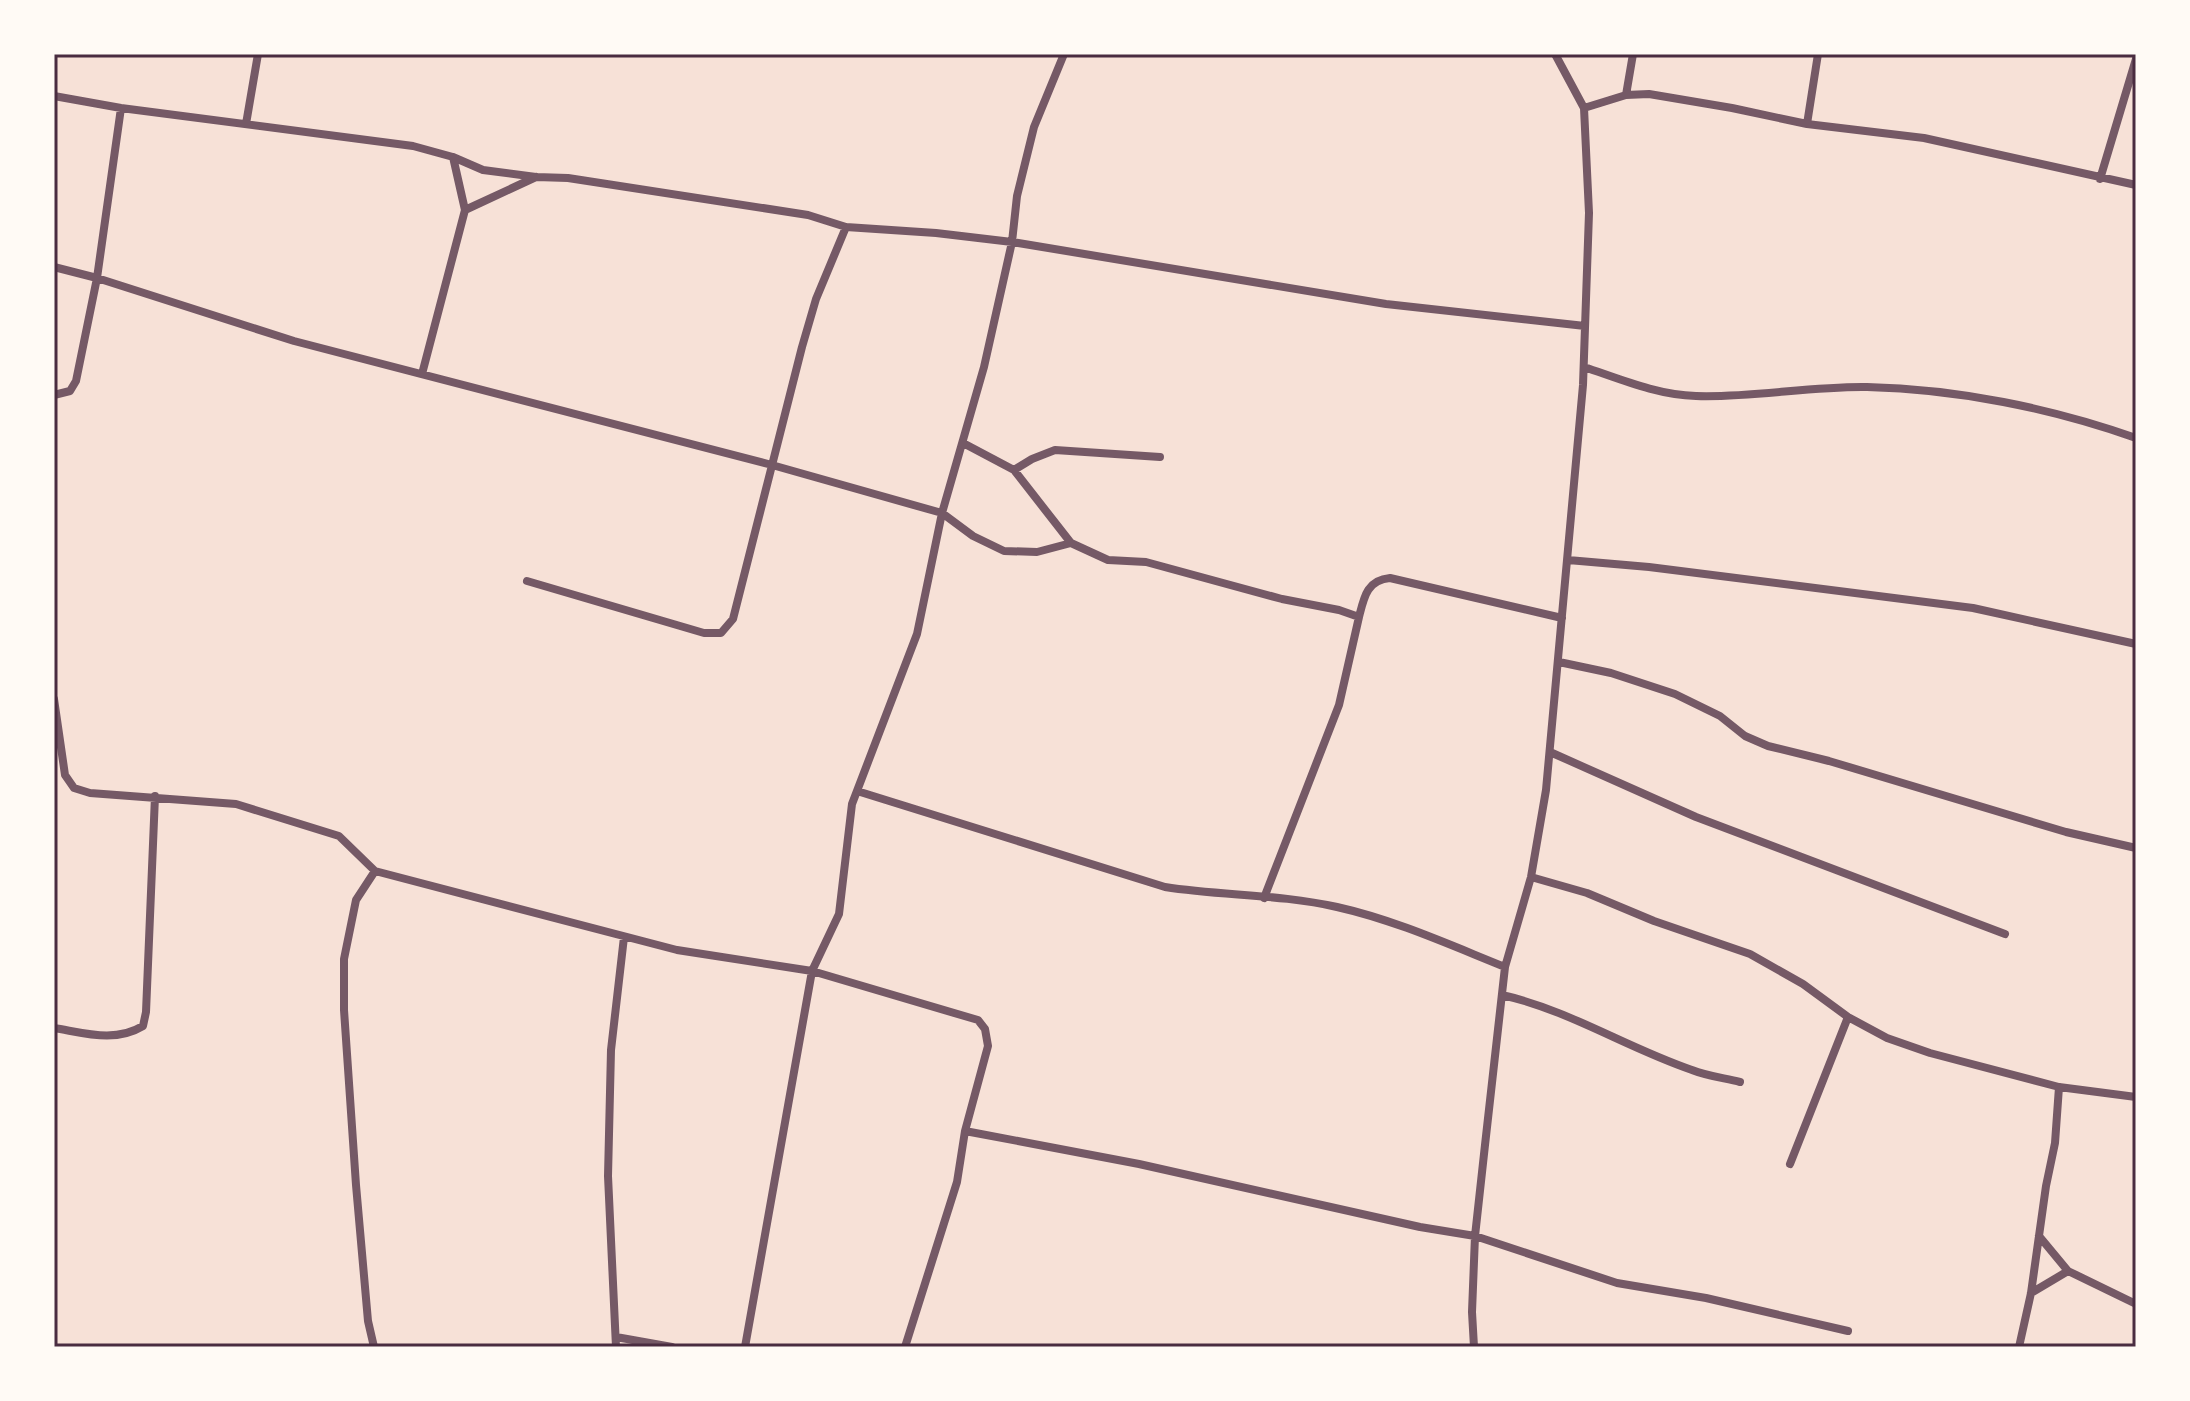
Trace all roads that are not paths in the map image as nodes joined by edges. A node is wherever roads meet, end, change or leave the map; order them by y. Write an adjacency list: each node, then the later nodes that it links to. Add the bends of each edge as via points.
1 (258, 54): 11 (street)
2 (1064, 54): 19 (street, via 1034,127)
3 (1555, 54): 10 (street)
4 (1633, 54): 7 (street)
5 (1818, 54): 12 (street)
6 (2136, 59): 15 (street)
7 (1626, 95): 10 (street); 12 (street, via 1718,105)
8 (54, 96): 9 (street)
9 (121, 108): 11 (street); 21 (street)
10 (1584, 108): 22 (street, via 1589,213)
11 (246, 124): 13 (street, via 413,146)
12 (1807, 124): 15 (street, via 1924,138)
13 (453, 157): 14 (street, via 483,170); 17 (street)
14 (536, 177): 17 (street); 18 (street, via 808,215)
15 (2100, 179): 16 (street)
16 (2136, 185)
17 (465, 210): 24 (street)
18 (846, 227): 19 (street); 29 (street, via 816,299)
19 (1012, 242): 22 (street, via 1386,304); 27 (street)
20 (54, 267): 21 (street)
21 (97, 278): 24 (street, via 253,329); 25 (street, via 76,381 70,391)
22 (1585, 326): 23 (street)
23 (1584, 367): 26 (street, via 1661,392 1696,396 1867,387 1962,396 2053,413); 33 (street)
24 (422, 374): 29 (street)
25 (54, 395)
26 (2136, 438)
27 (963, 443): 30 (street); 31 (street)
28 (1160, 457): 30 (street, via 1055,450)
29 (772, 465): 31 (street); 34 (street, via 733,619 721,633 704,633)
30 (1014, 470): 32 (street)
31 (942, 513): 32 (street, via 1004,551 1037,552); 41 (street, via 917,634)
32 (1071, 543): 35 (street, via 1108,560 1146,562)
33 (1568, 560): 36 (street); 37 (street, via 1973,608)
34 (527, 581)
35 (1359, 617): 36 (street, via 1371,584 1390,578); 46 (street, via 1339,705)
36 (1562, 618): 38 (street)
37 (2136, 644)
38 (1559, 662): 40 (street); 43 (street, via 1675,694 1768,746)
39 (54, 699): 42 (street, via 65,775 74,788)
40 (1550, 752): 45 (street); 47 (street, via 1696,817)
41 (857, 791): 46 (street, via 1165,887); 50 (street, via 839,914)
42 (155, 796): 44 (street, via 236,804 339,836); 53 (street, via 143,1026 128,1036)
43 (2136, 848)
44 (375, 871): 48 (street); 67 (street, via 356,900 344,959 356,1185)
45 (1531, 877): 49 (street); 52 (street, via 1750,954)
46 (1264, 898): 49 (street, via 1298,899 1384,920)
47 (2005, 934)
48 (624, 937): 50 (street, via 702,956); 66 (street, via 611,1050 608,1176)
49 (1505, 967): 51 (street)
50 (812, 971): 57 (street, via 978,1020 988,1046); 69 (street)
51 (1502, 995): 54 (street, via 1564,1014 1695,1072); 59 (street)
52 (1848, 1017): 55 (street, via 1930,1053); 58 (street)
53 (54, 1028)
54 (1740, 1082)
55 (2059, 1087): 56 (street); 60 (street)
56 (2136, 1097)
57 (965, 1131): 59 (street); 70 (street, via 957,1182)
58 (1790, 1164)
59 (1475, 1236): 65 (street, via 1617,1283); 71 (street)
60 (2039, 1236): 61 (street); 62 (street)
61 (2068, 1271): 62 (street); 63 (street)
62 (2031, 1293): 72 (street)
63 (2135, 1303): 64 (street)
64 (2136, 1313)
65 (1848, 1331)
66 (616, 1342): 68 (street)
67 (374, 1347)
68 (672, 1347)
69 (745, 1347)
70 (905, 1347)
71 (1474, 1347)
72 (2019, 1347)

